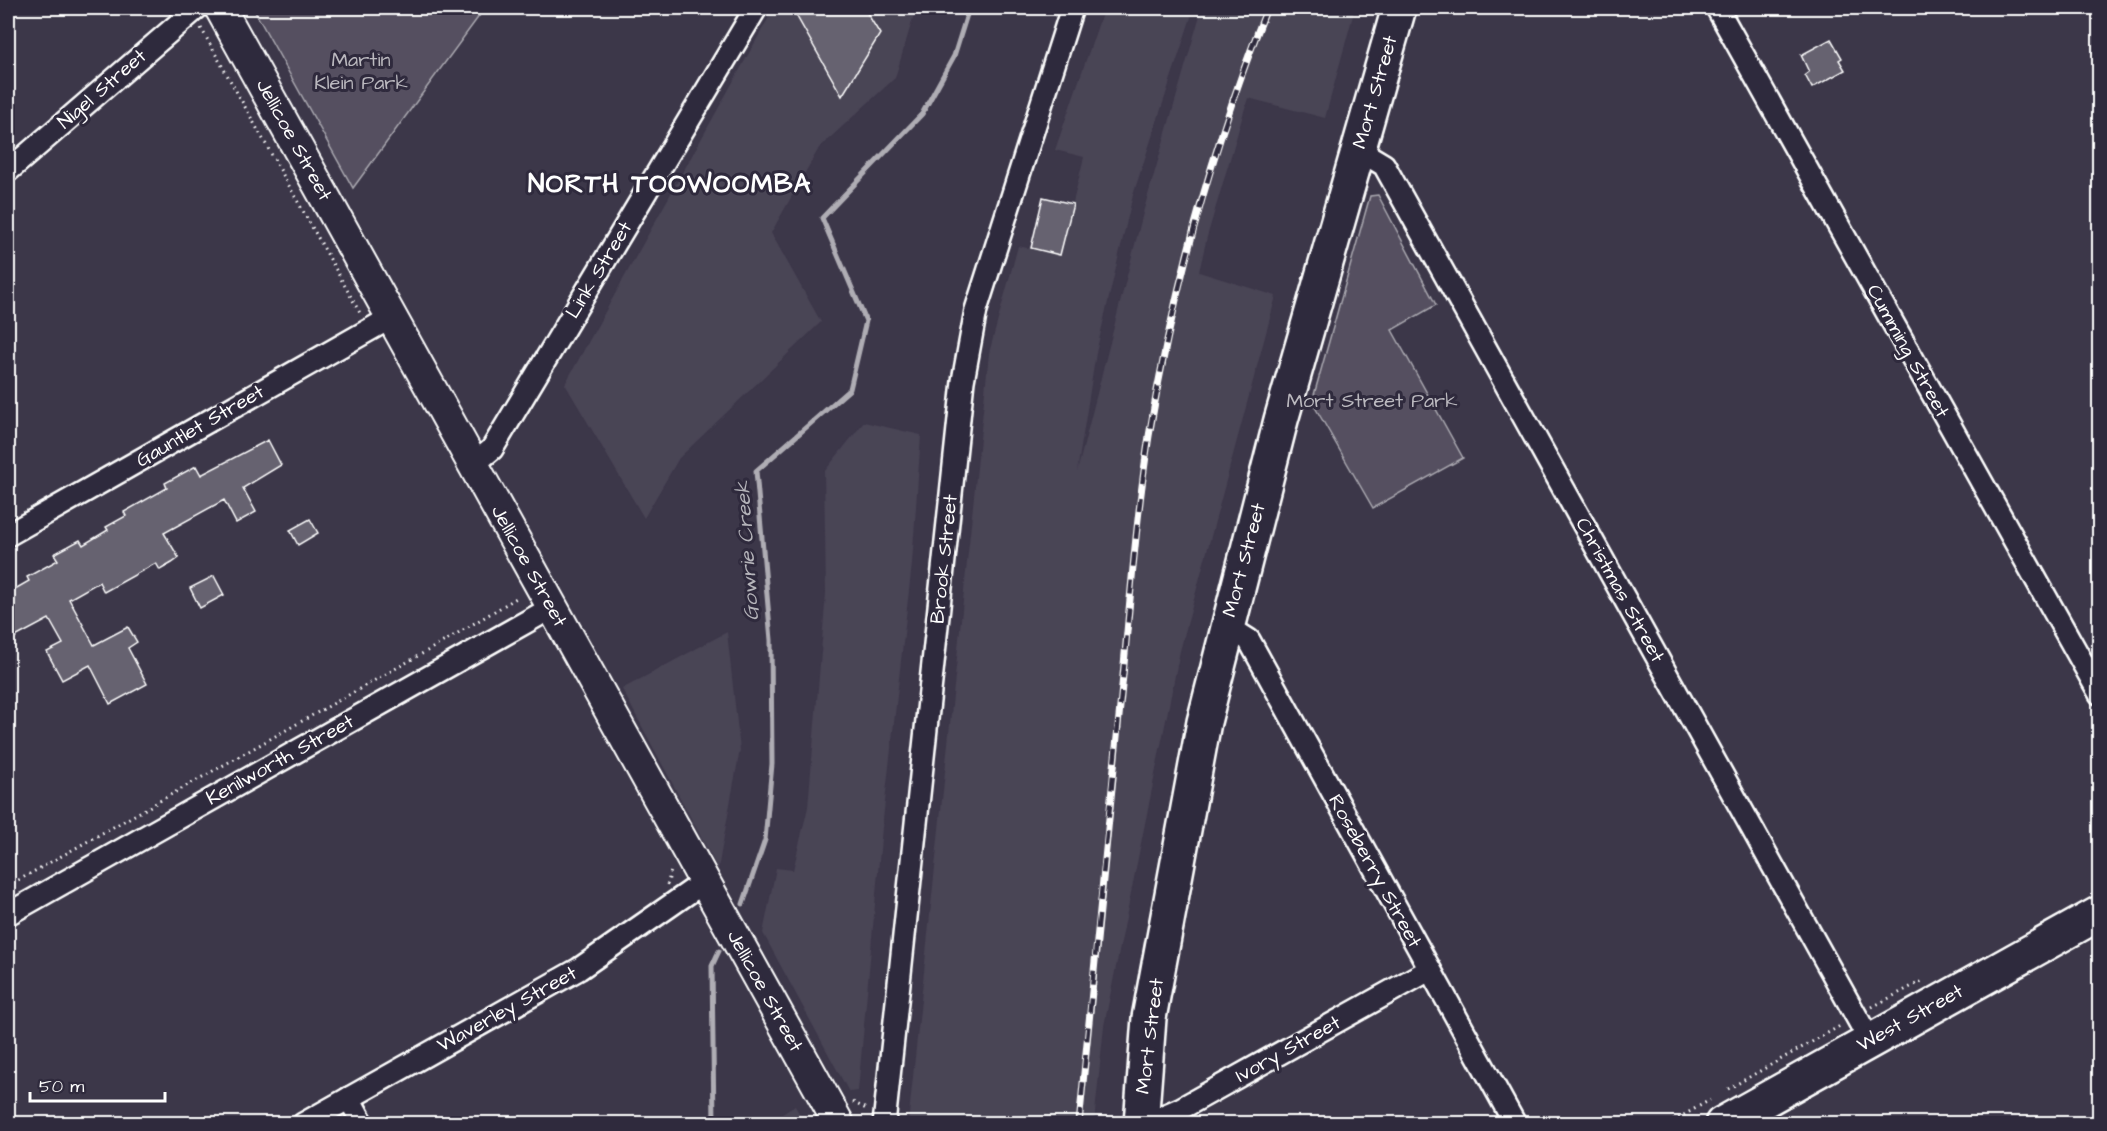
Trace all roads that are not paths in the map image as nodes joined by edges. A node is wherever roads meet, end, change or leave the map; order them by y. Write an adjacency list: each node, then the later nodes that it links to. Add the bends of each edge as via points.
1 (756, 8): 9 (street, Link Street, via 492,449)
2 (1072, 8): 23 (street, Brook Street, via 976,310 963,381)
3 (1399, 8): 6 (main road, Mort Street)
4 (1717, 8): 13 (street, Cumming Street)
5 (203, 9): 7 (street, Nigel Street); 8 (main road, Jellicoe Street)
6 (1359, 150): 12 (main road, Mort Street, via 1281,420); 18 (street, Christmas Street, via 1384,165)
7 (8, 171)
8 (380, 323): 9 (main road, Jellicoe Street); 10 (street, Gauntlet Street)
9 (473, 465): 11 (main road, Jellicoe Street)
10 (8, 535)
11 (541, 613): 14 (main road, Jellicoe Street); 15 (street, Kenilworth Street)
12 (1227, 627): 17 (street, Roseberry Street, via 1248,640); 24 (main road, Mort Street, via 1204,722 1149,1018)
13 (2100, 694)
14 (709, 891): 19 (street, Waverley Street); 22 (main road, Jellicoe Street)
15 (8, 914)
16 (2100, 914): 18 (main road, West Street)
17 (1429, 970): 24 (street, Ivory Street, via 1180,1109); 25 (street, Roseberry Street)
18 (1870, 1041): 26 (main road, West Street)
19 (349, 1098): 20 (street, Waverley Street); 21 (street)
20 (303, 1124)
21 (363, 1124)
22 (839, 1124)
23 (884, 1124)
24 (1143, 1124)
25 (1515, 1124)
26 (1722, 1124)

